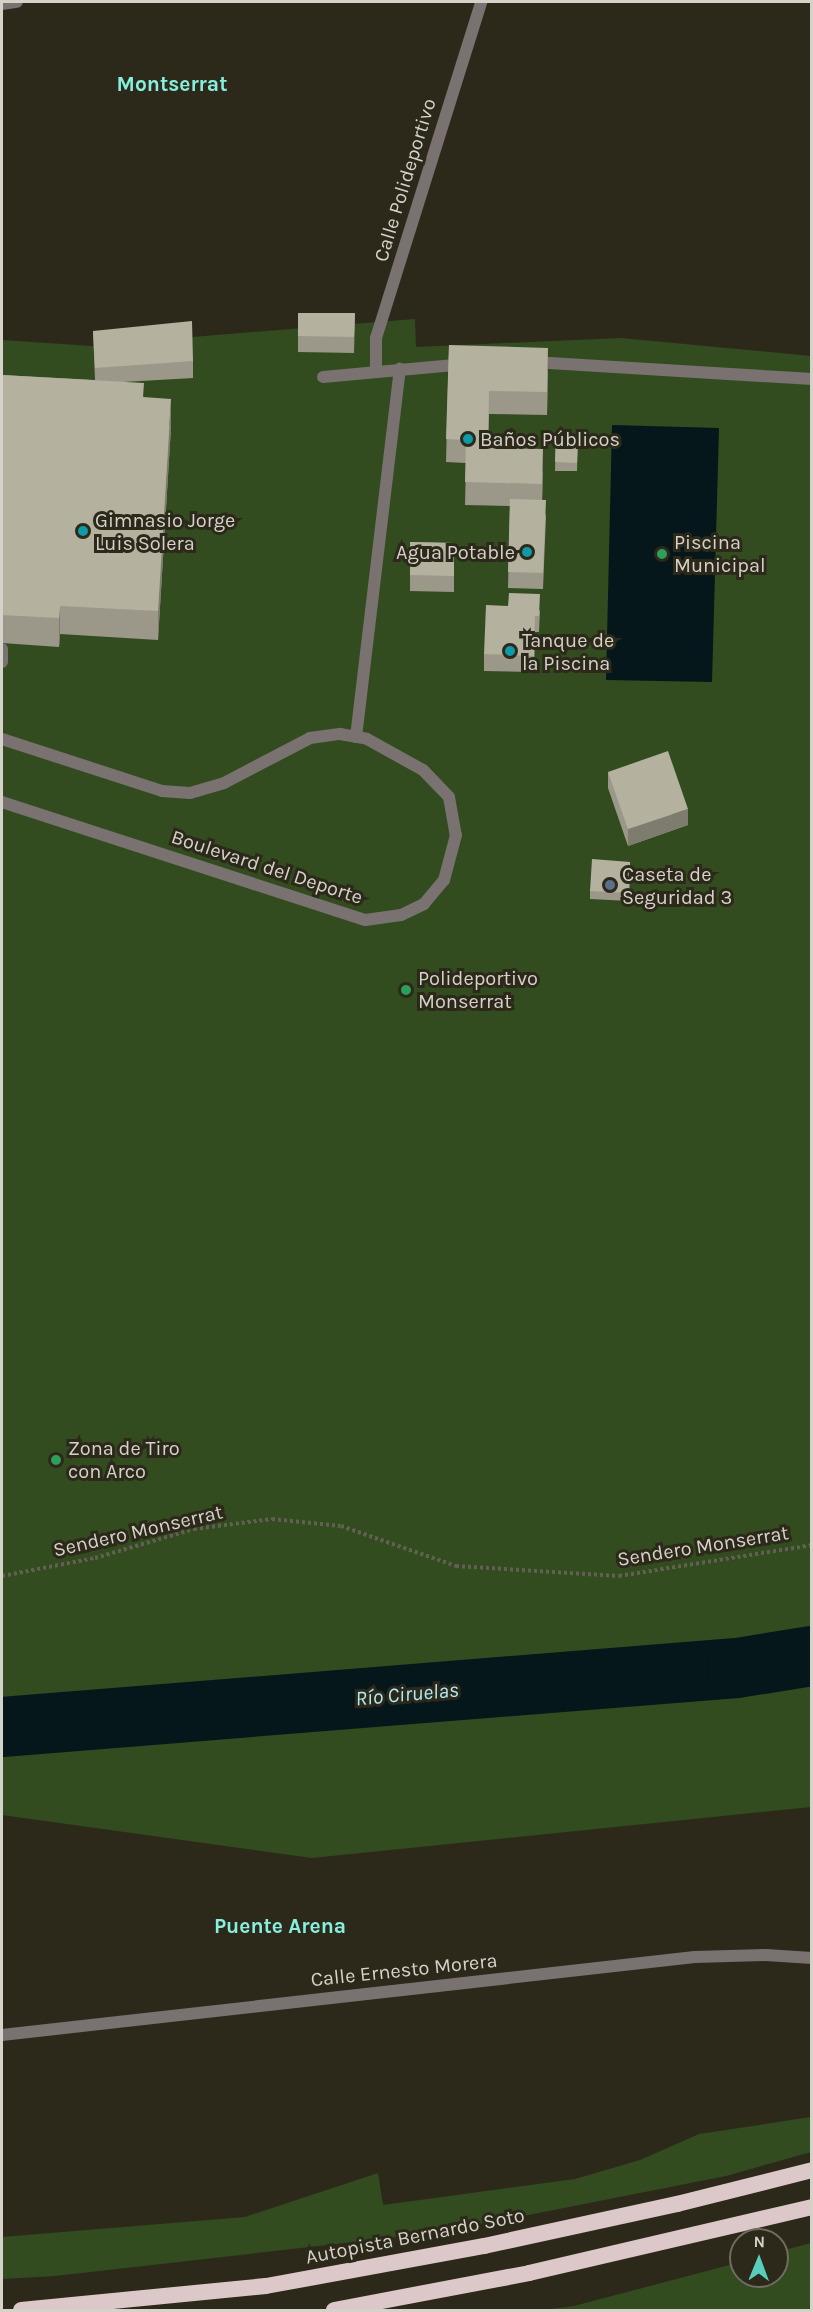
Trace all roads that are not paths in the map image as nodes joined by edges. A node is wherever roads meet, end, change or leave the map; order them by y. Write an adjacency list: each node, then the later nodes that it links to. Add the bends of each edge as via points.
1 (17, 2): 3 (street)
2 (481, 2): 7 (street, Calle Polideportivo, via 376,338)
3 (2, 4)
4 (515, 361): 9 (street)
5 (480, 362): 6 (street)
6 (399, 369): 7 (street); 12 (street)
7 (376, 372): 8 (street)
8 (323, 377)
9 (812, 380)
10 (2, 649): 11 (street)
11 (2, 663)
12 (356, 737): 13 (street, Boulevard del Deporte, via 340,734 310,738 224,783 190,793 162,791); 14 (street, Boulevard del Deporte, via 392,751 423,770 449,797 456,835 444,880 424,904 401,915 365,920)
13 (2, 739)
14 (2, 802)
15 (812, 1958): 16 (street, Calle Ernesto Morera, via 695,1957)
16 (2, 2035)
17 (812, 2170): 19 (highway, Autopista Bernardo Soto, via 495,2244 266,2286)
18 (812, 2207): 20 (highway, via 529,2273)
19 (21, 2310)
20 (334, 2310)

